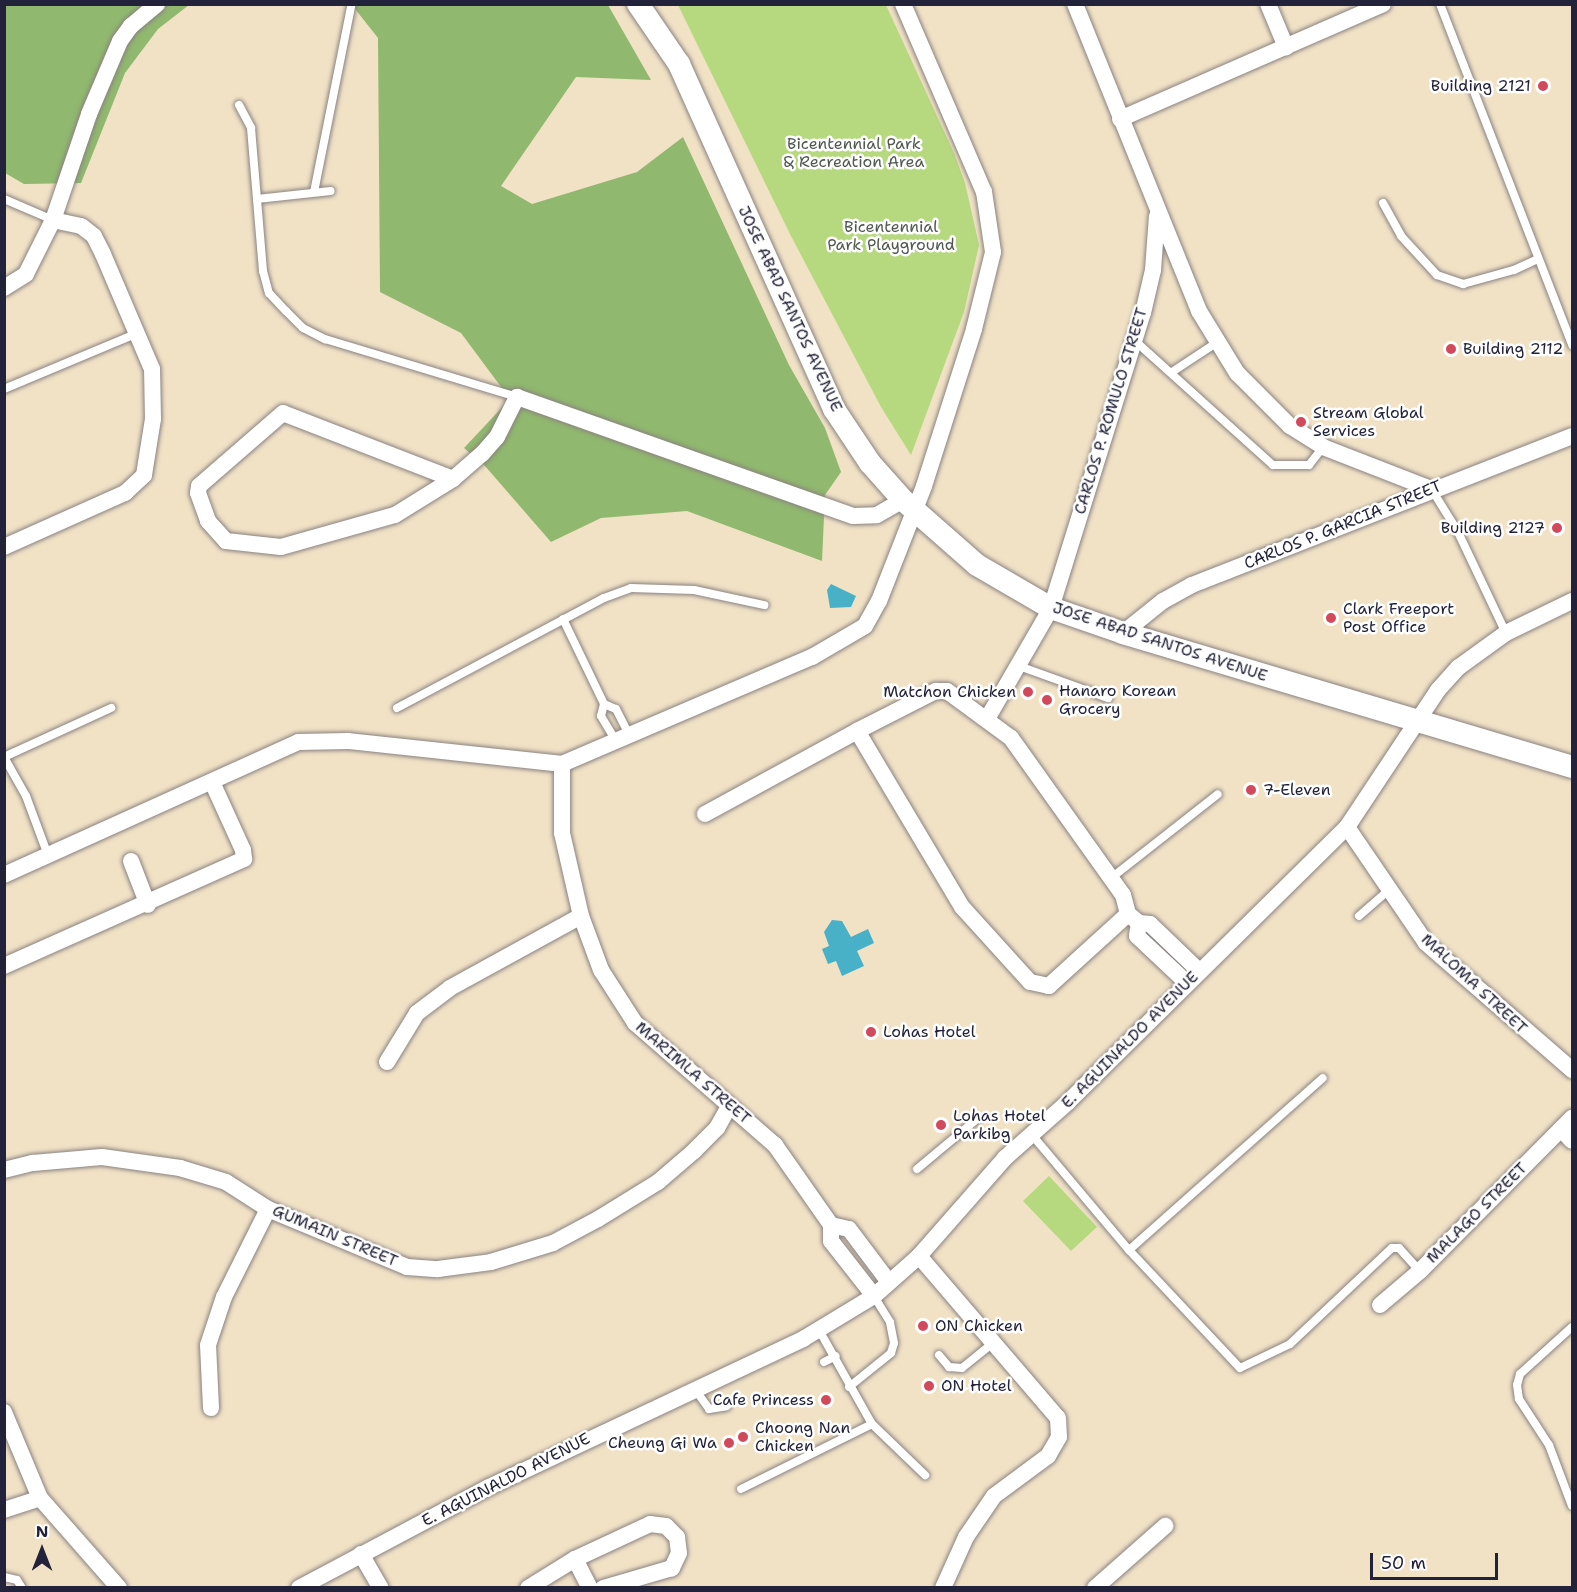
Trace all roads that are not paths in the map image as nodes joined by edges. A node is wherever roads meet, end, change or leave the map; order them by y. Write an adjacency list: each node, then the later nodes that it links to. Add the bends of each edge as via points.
1 (157, 4): 18 (street, via 131,26 112,57)
2 (638, 4): 32 (main road, JOSE ABAD SANTOS AVENUE, via 679,64 834,409 870,463)
3 (903, 4): 32 (street, via 984,192 993,252 974,329)
4 (1075, 4): 11 (street, CARLOS P. ROMULO STREET)
5 (1268, 4): 9 (street)
6 (1383, 4): 9 (street)
7 (1440, 4): 19 (lane)
8 (351, 6): 13 (lane)
9 (1286, 46): 11 (street)
10 (239, 105): 15 (lane, via 250,128)
11 (1120, 119): 17 (street, CARLOS P. ROMULO STREET)
12 (331, 191): 13 (lane)
13 (314, 192): 15 (lane)
14 (4, 199): 18 (lane)
15 (257, 199): 27 (lane, via 263,271 269,293 303,328 325,339)
16 (1383, 203): 19 (lane, via 1401,236 1437,275 1463,284)
17 (1157, 212): 22 (street, CARLOS P. ROMULO STREET, via 1153,270); 23 (street, CARLOS P. ROMULO STREET)
18 (53, 220): 20 (street, via 26,274); 21 (street, via 81,226 94,236)
19 (1538, 259): 24 (lane)
20 (4, 288)
21 (138, 333): 26 (lane); 33 (street, via 152,369 154,402 144,475 125,493)
22 (1134, 339): 25 (lane); 36 (street, CARLOS P. ROMULO STREET)
23 (1216, 343): 25 (lane); 29 (street, CARLOS P. ROMULO STREET, via 1260,398)
24 (1572, 345)
25 (1172, 372): 29 (lane, via 1273,465 1309,465)
26 (4, 389)
27 (517, 397): 30 (street, via 497,437); 32 (street, via 853,516 877,515)
28 (1572, 436): 31 (street, CARLOS P. GARCIA STREET)
29 (1323, 447): 31 (street, CARLOS P. ROMULO STREET)
30 (453, 479): 30 (street, via 283,412 199,486 198,493 208,521 226,541 281,547 395,515)
31 (1431, 489): 38 (street, CARLOS P. GARCIA STREET, via 1192,585 1163,601); 39 (lane, via 1458,532)
32 (909, 506): 36 (main road, JOSE ABAD SANTOS AVENUE, via 977,565); 48 (street, via 879,601 865,626 812,657)
33 (4, 547)
34 (1572, 601): 39 (street, E. AGUINALDO AVENUE)
35 (765, 605): 37 (lane, via 694,590 631,588)
36 (1052, 608): 38 (main road, JOSE ABAD SANTOS AVENUE); 40 (street, CARLOS P. ROMULO STREET)
37 (563, 619): 42 (lane); 44 (lane)
38 (1124, 633): 46 (main road, JOSE ABAD SANTOS AVENUE)
39 (1506, 633): 46 (street, E. AGUINALDO AVENUE, via 1459,667)
40 (1019, 666): 41 (lane); 45 (street, CARLOS P. ROMULO STREET)
41 (1108, 698)
42 (604, 704): 48 (lane, via 616,710); 48 (lane, via 601,716)
43 (111, 708): 49 (lane)
44 (396, 708)
45 (987, 719): 47 (street, via 947,691 936,691); 59 (street, via 1011,738)
46 (1419, 721): 51 (main road, JOSE ABAD SANTOS AVENUE); 55 (street, E. AGUINALDO AVENUE)
47 (857, 731): 54 (street); 64 (street, via 962,907 1030,982 1049,986)
48 (624, 740): 50 (street)
49 (4, 757): 56 (lane, via 26,796)
50 (562, 764): 52 (street, via 348,741 298,742); 62 (street, MARIMLA STREET, via 562,833)
51 (1572, 767)
52 (212, 782): 56 (street); 61 (street, via 244,860)
53 (1218, 794): 59 (lane)
54 (705, 814)
55 (1347, 826): 60 (street, MALOMA STREET); 66 (street, E. AGUINALDO AVENUE)
56 (48, 855): 58 (street)
57 (131, 861): 61 (street)
58 (4, 875)
59 (1110, 880): 64 (street, via 1123,895)
60 (1388, 891): 63 (lane); 69 (street, MALOMA STREET, via 1426,943)
61 (148, 905): 65 (street)
62 (581, 916): 68 (street, via 450,987 417,1013); 71 (street, MARIMLA STREET, via 601,970 635,1023)
63 (1359, 916)
64 (1134, 919): 66 (street, via 1150,924); 67 (street, via 1137,936)
65 (4, 966)
66 (1199, 971): 67 (street, E. AGUINALDO AVENUE)
67 (1186, 982): 74 (street, E. AGUINALDO AVENUE)
68 (387, 1062)
69 (1572, 1070)
70 (1323, 1078): 79 (lane)
71 (730, 1106): 77 (street, GUMAIN STREET, via 717,1128 658,1182 553,1243 491,1262 438,1269 407,1267); 78 (street, MARIMLA STREET, via 775,1145)
72 (977, 1119): 75 (lane)
73 (1569, 1129): 81 (street, MALAGO STREET)
74 (1032, 1135): 79 (lane); 80 (street, E. AGUINALDO AVENUE, via 1005,1158)
75 (917, 1169)
76 (4, 1170): 77 (street, GUMAIN STREET, via 33,1163 102,1157 141,1162 180,1168 226,1182)
77 (268, 1209): 94 (street, via 224,1297 208,1345)
78 (831, 1225): 82 (street, MARIMLA STREET, via 849,1229); 83 (street, MARIMLA STREET, via 831,1241)
79 (1129, 1250): 81 (lane, via 1240,1368 1290,1344 1392,1248 1399,1248)
80 (919, 1256): 82 (street, E. AGUINALDO AVENUE); 87 (street)
81 (1420, 1271): 84 (street, MALAGO STREET)
82 (890, 1282): 83 (street, E. AGUINALDO AVENUE)
83 (874, 1296): 86 (street, E. AGUINALDO AVENUE); 91 (lane, via 890,1322 894,1342 891,1353)
84 (1380, 1305)
85 (1572, 1327): 100 (lane, via 1520,1374 1517,1385 1519,1399 1549,1445)
86 (819, 1330): 89 (lane); 92 (street, E. AGUINALDO AVENUE)
87 (993, 1343): 88 (lane, via 962,1368 949,1367); 113 (street, via 1050,1405 1058,1418 1059,1437 1048,1456 994,1496 966,1538)
88 (939, 1355)
89 (836, 1356): 90 (lane); 91 (lane)
90 (824, 1362)
91 (849, 1387): 96 (lane)
92 (694, 1388): 93 (lane, via 709,1408); 103 (street, E. AGUINALDO AVENUE)
93 (727, 1406)
94 (211, 1408)
95 (4, 1412): 99 (street)
96 (872, 1424): 97 (lane); 98 (lane)
97 (925, 1475)
98 (741, 1489)
99 (40, 1498): 101 (street); 107 (street)
100 (1572, 1506)
101 (4, 1510)
102 (1166, 1526): 114 (street)
103 (361, 1554): 108 (street, E. AGUINALDO AVENUE); 109 (street)
104 (575, 1559): 110 (street); 111 (street); 112 (street, via 650,1524 666,1526 677,1538 679,1554 672,1568)
105 (4, 1577): 106 (lane, via 16,1580)
106 (22, 1587)
107 (119, 1587)
108 (299, 1587)
109 (381, 1587)
110 (528, 1587)
111 (590, 1587)
112 (603, 1587)
113 (943, 1587)
114 (1095, 1587)

